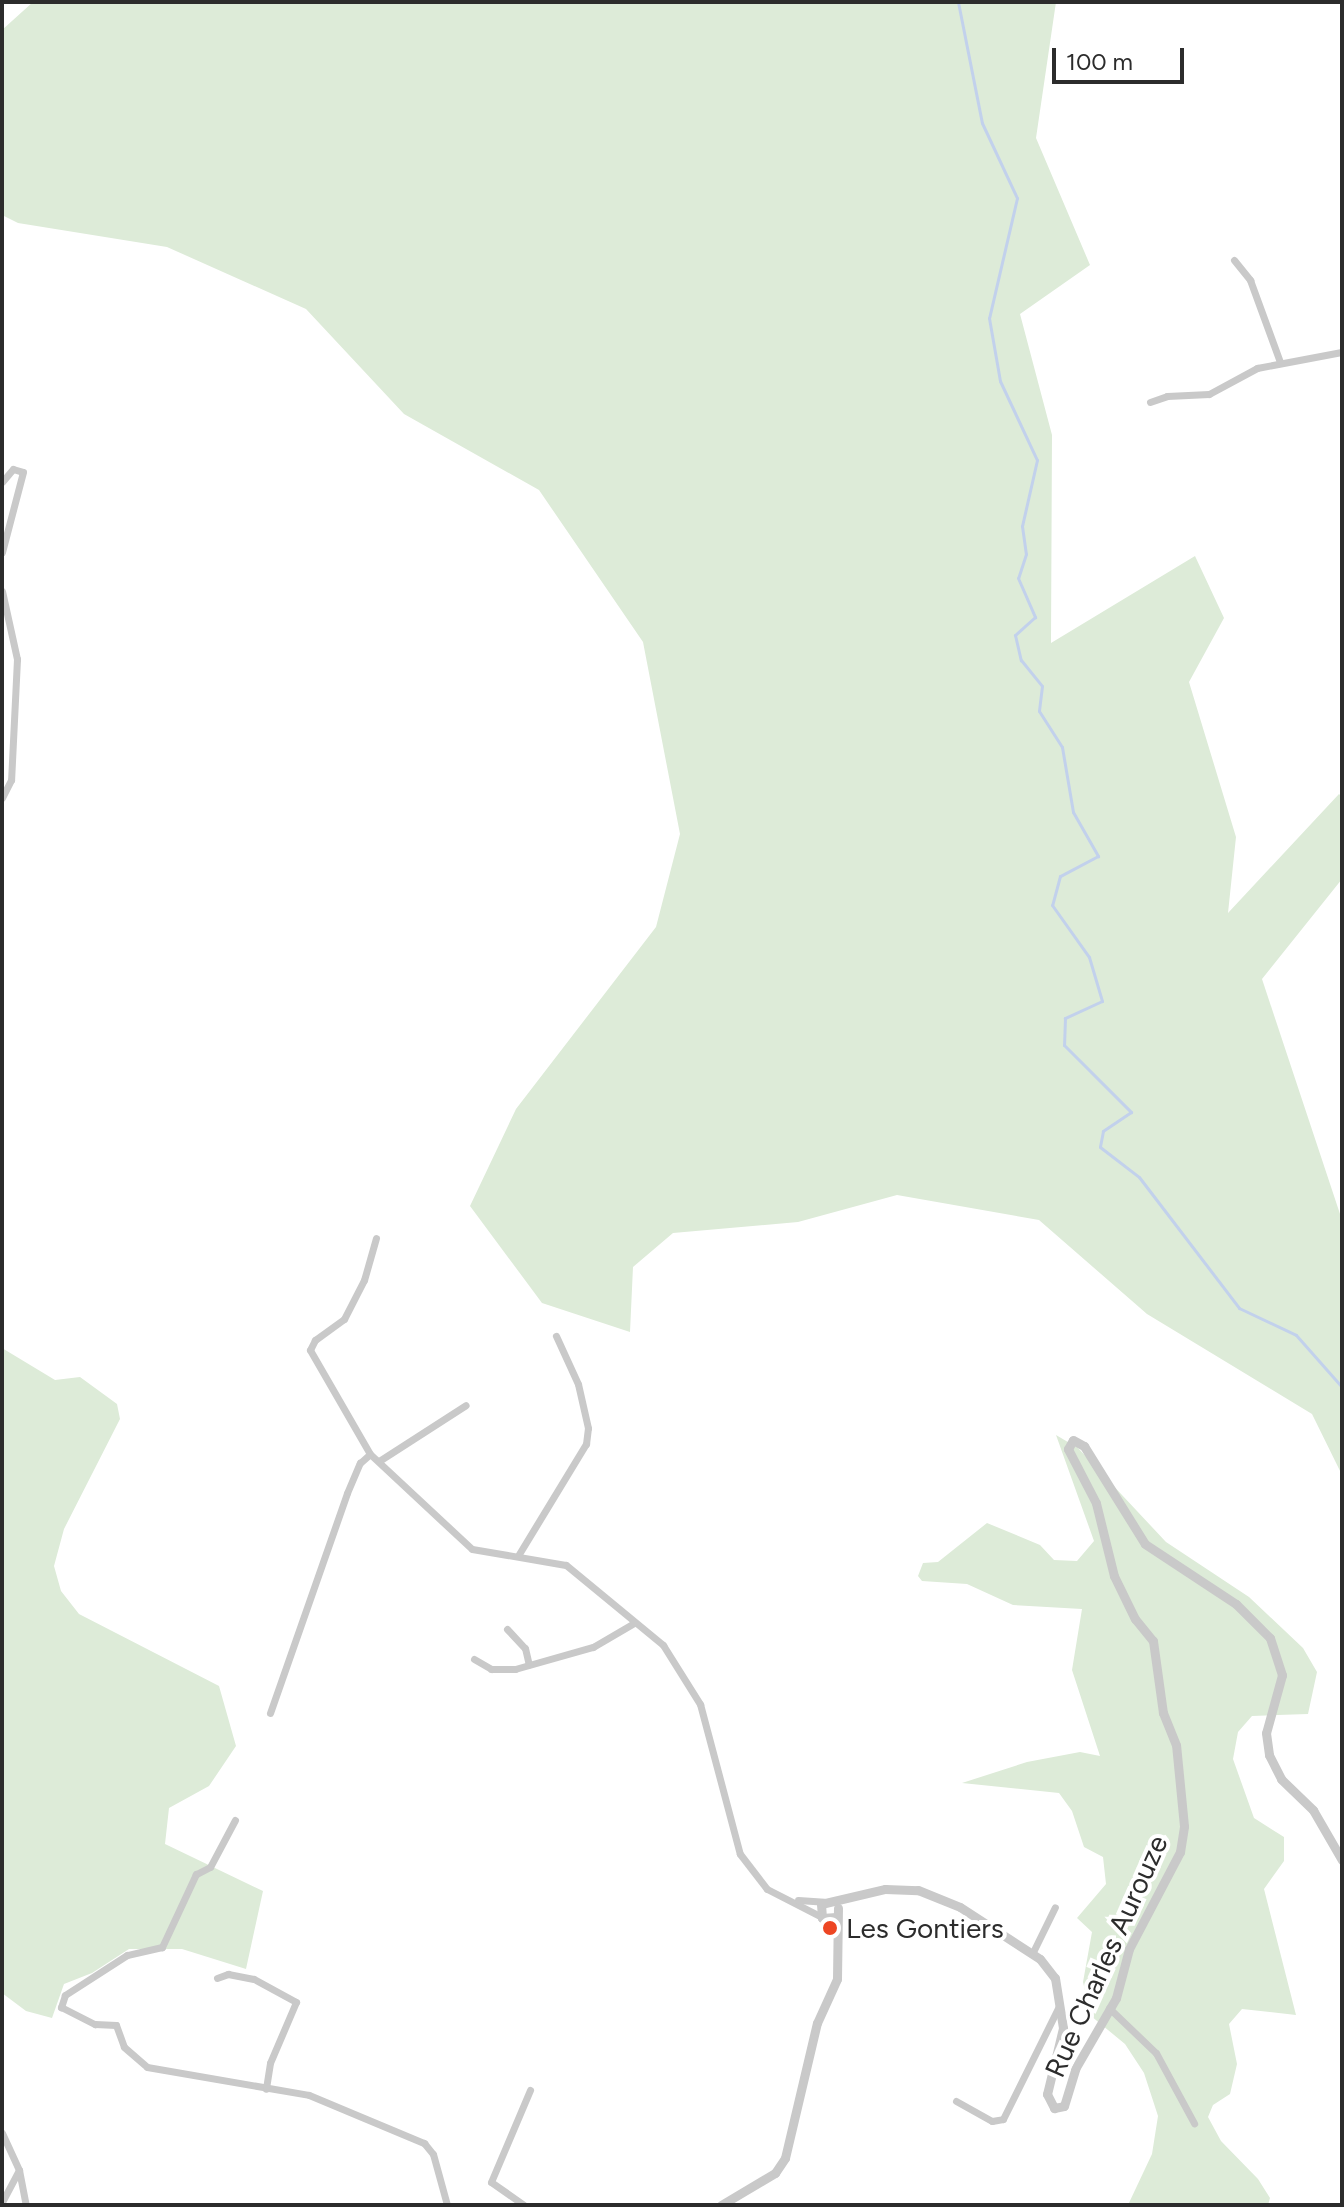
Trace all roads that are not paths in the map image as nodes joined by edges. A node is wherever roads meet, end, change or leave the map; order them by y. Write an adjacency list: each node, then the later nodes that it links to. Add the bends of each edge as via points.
1 (1234, 260): 3 (street, via 1250,280)
2 (1342, 352): 3 (street)
3 (1280, 362): 4 (street, via 1209,394)
4 (1150, 402)
5 (2, 482): 6 (street, via 13,469 23,472)
6 (2, 552)
7 (2, 591): 8 (street, via 17,659 11,780)
8 (2, 798)
9 (376, 1238): 12 (street, via 364,1280 344,1319 310,1350 335,1384)
10 (556, 1336): 14 (street, via 578,1384 586,1444)
11 (466, 1405): 13 (street)
12 (370, 1454): 13 (street); 19 (street, via 360,1463 347,1493)
13 (379, 1461): 14 (street, via 472,1549)
14 (519, 1554): 15 (street, via 566,1565)
15 (634, 1623): 18 (street, via 593,1647); 22 (street, via 672,1657 700,1704 740,1854 767,1889)
16 (507, 1629): 18 (street, via 525,1648)
17 (474, 1659): 18 (street, via 491,1669)
18 (529, 1665)
19 (270, 1713)
20 (235, 1820): 32 (street, via 210,1867 196,1874 162,1947 127,1955 65,1995 61,2007 95,2024 116,2025 124,2047 147,2067)
21 (1342, 1860): 31 (street, Rue Charles Aurouze, via 1313,1810 1281,1779 1269,1755 1266,1733 1282,1675 1270,1638 1236,1604 1145,1544 1084,1446 1078,1440 1069,1442 1100,1516 1114,1576 1135,1619 1153,1641 1163,1713 1176,1745 1184,1826 1180,1852 1129,1949)
22 (792, 1900): 23 (street); 25 (street)
23 (833, 1907): 25 (street); 25 (street); 27 (street); 28 (street, Rue Charles Aurouze, via 859,1895 903,1889 926,1893 960,1907)
24 (1055, 1907): 28 (street)
25 (821, 1917): 26 (street)
26 (830, 1928): 27 (street)
27 (838, 1945): 42 (street, via 837,1979 817,2023 785,2158 775,2173)
28 (1032, 1954): 30 (street, Rue Charles Aurouze, via 1050,1968)
29 (217, 1978): 32 (street, via 228,1974 254,1979 296,2002 270,2063)
30 (1060, 2004): 31 (street, Rue Charles Aurouze, via 1063,2028 1047,2094 1058,2110); 34 (street, via 1003,2119 992,2121)
31 (1109, 2008): 35 (street, via 1156,2053)
32 (266, 2089): 40 (street, via 309,2095 424,2143 433,2154)
33 (530, 2090): 41 (street, via 491,2182)
34 (956, 2101)
35 (1194, 2123)
36 (2, 2133): 37 (street)
37 (19, 2170): 38 (street); 39 (street)
38 (2, 2202)
39 (26, 2205)
40 (447, 2205)
41 (524, 2205)
42 (721, 2205)

